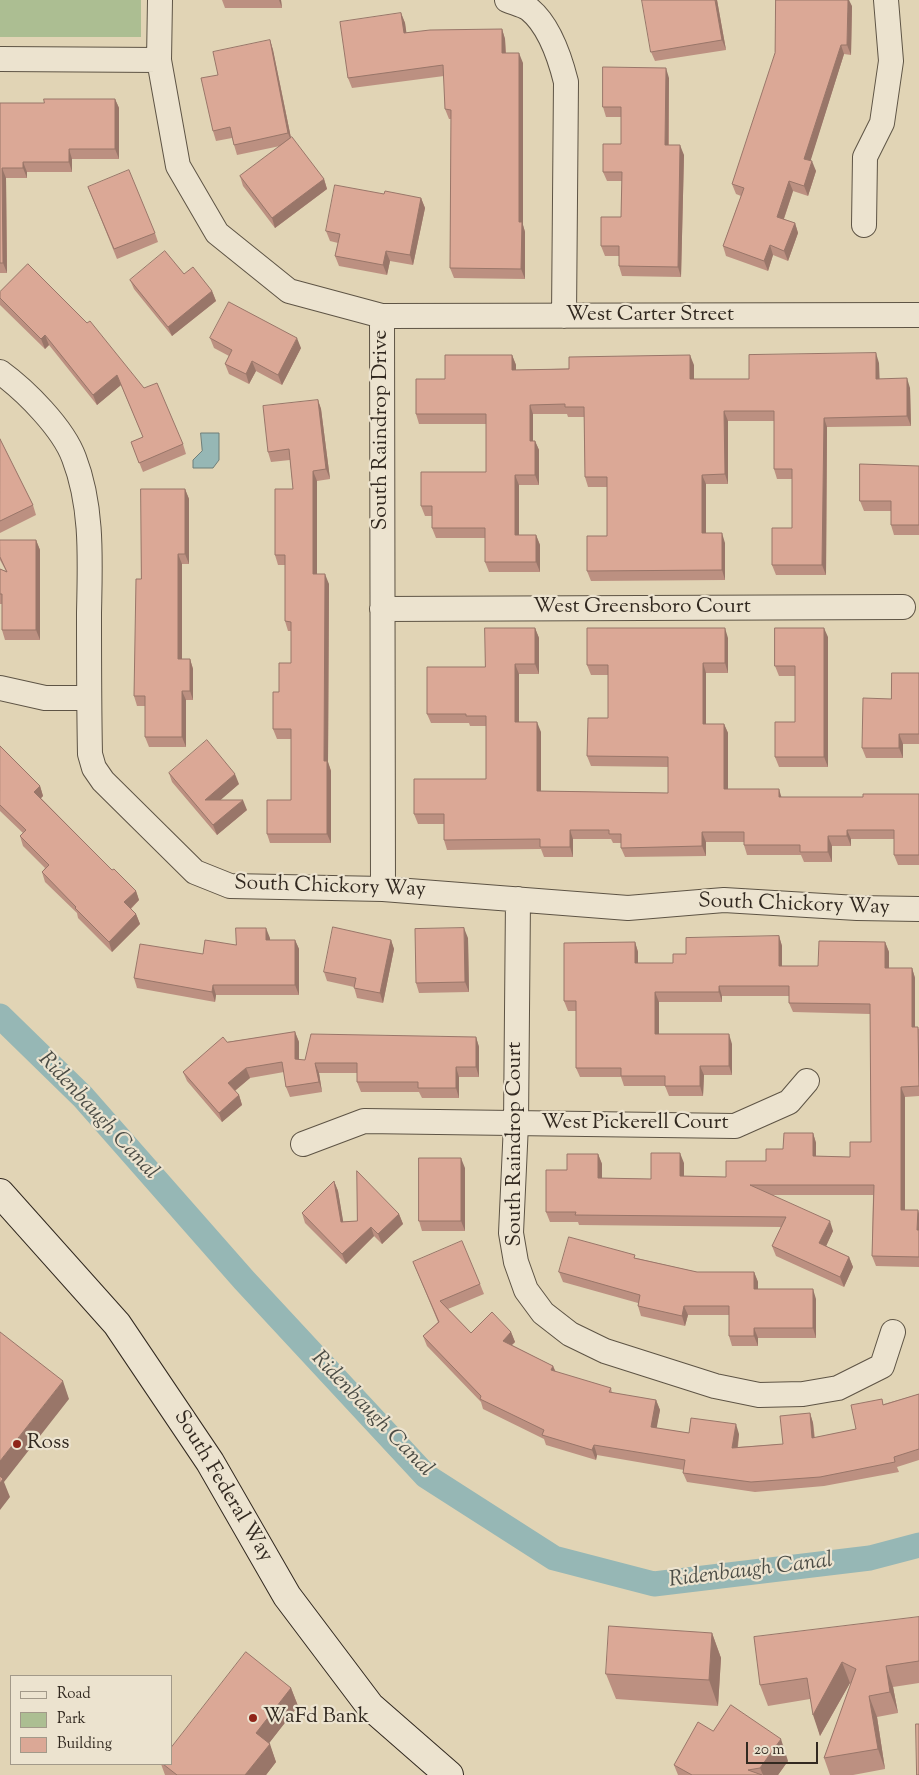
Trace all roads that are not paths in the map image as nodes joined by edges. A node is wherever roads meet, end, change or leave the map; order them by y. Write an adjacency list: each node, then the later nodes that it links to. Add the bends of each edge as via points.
1 (160, 0): 5 (street, South Raindrop Drive)
2 (507, 0): 9 (street, via 529,9 551,37 566,82)
3 (886, 0): 6 (street, via 891,61 882,123 865,157)
4 (0, 59): 5 (street)
5 (159, 60): 8 (street, South Raindrop Drive, via 178,166 217,233 289,292)
6 (864, 225)
7 (919, 315): 9 (street, West Carter Street)
8 (382, 316): 9 (street, West Carter Street); 12 (street, South Raindrop Drive)
9 (564, 316)
10 (0, 372): 14 (street, South Chickory Way, via 21,387 51,421 74,456 81,481 90,538)
11 (903, 607): 12 (street, West Greensboro Court)
12 (382, 609): 15 (street, South Raindrop Drive)
13 (0, 688): 14 (street, via 45,698)
14 (89, 698): 15 (street, South Chickory Way, via 90,754 94,768 103,781 195,872 230,886)
15 (382, 889): 16 (street, South Chickory Way)
16 (518, 899): 17 (street, South Chickory Way, via 628,908 724,900); 19 (street, South Raindrop Court)
17 (919, 909)
18 (807, 1082): 19 (street, West Pickerell Court, via 789,1102 735,1126)
19 (516, 1124): 20 (street, West Pickerell Court, via 364,1121); 22 (street, South Raindrop Court, via 511,1233 516,1262 526,1290 543,1313 570,1334 605,1351 715,1386 759,1395 802,1394 838,1388 882,1366)
20 (303, 1144)
21 (0, 1193): 23 (main road, South Federal Way, via 117,1324 210,1462 287,1596 370,1706)
22 (893, 1332)
23 (450, 1775)

